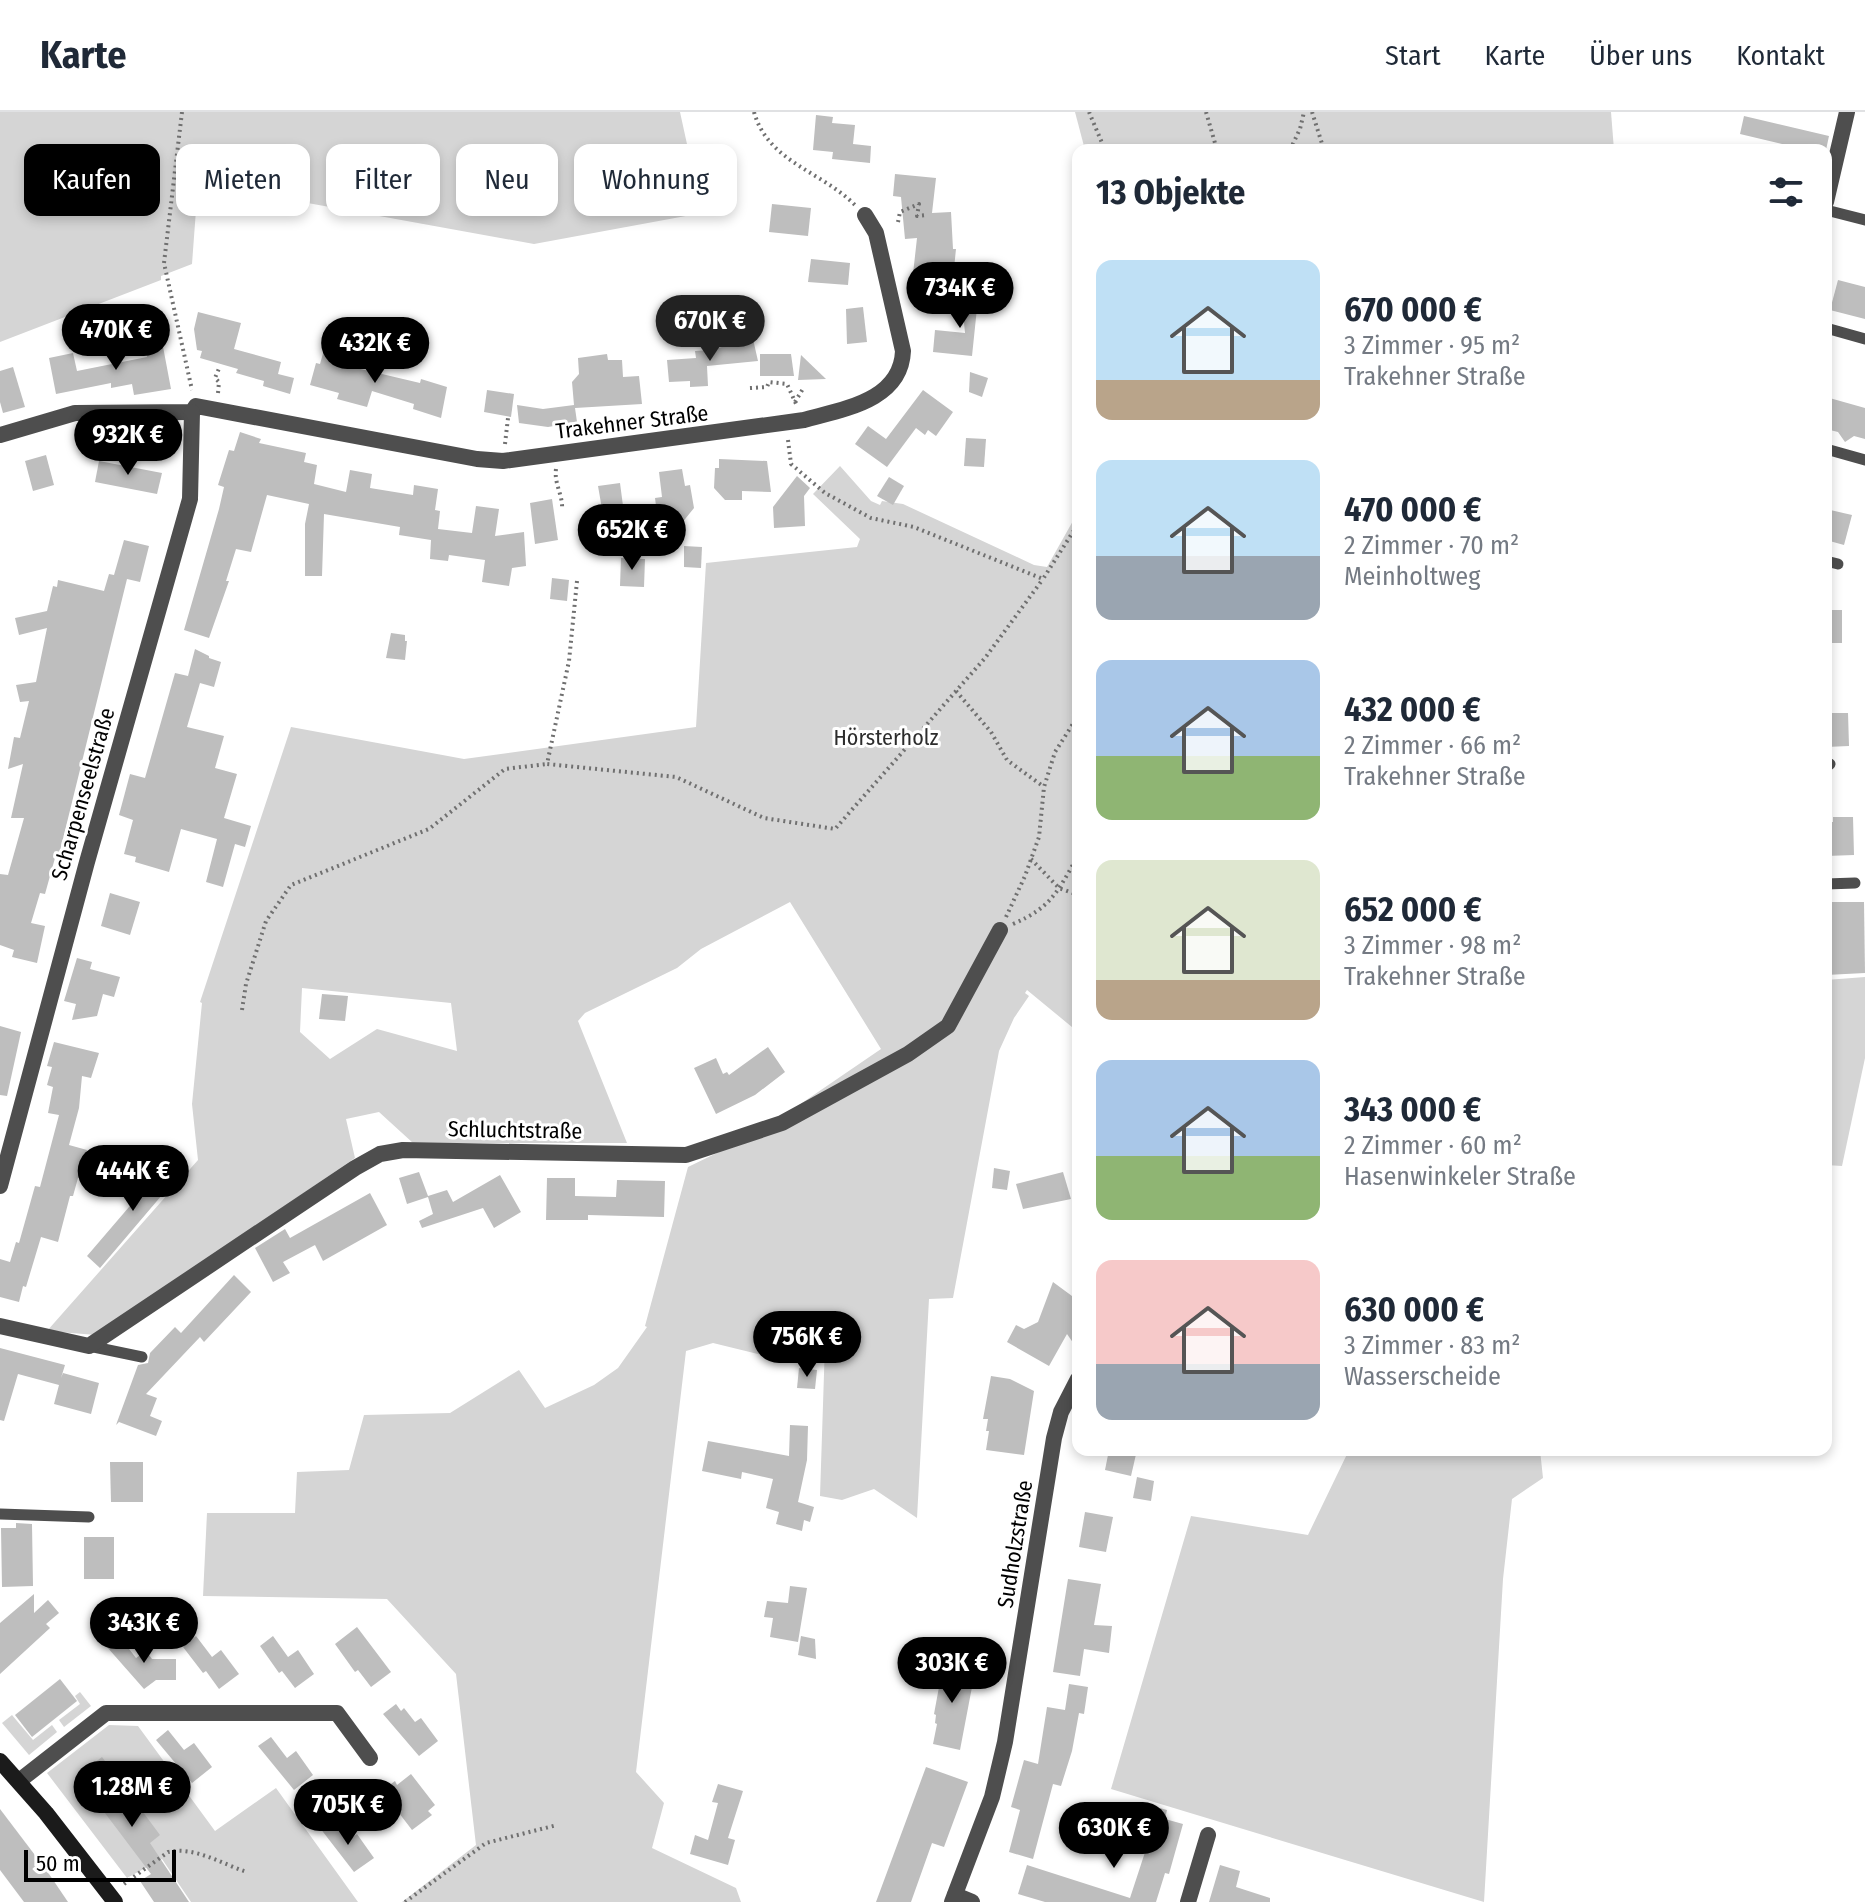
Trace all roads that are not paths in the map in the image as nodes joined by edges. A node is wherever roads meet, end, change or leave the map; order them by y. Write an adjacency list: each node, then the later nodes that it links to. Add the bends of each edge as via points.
1 (1847, 112): 2 (street)
2 (1832, 176)
3 (1832, 212): 5 (lane)
4 (865, 215): 8 (street, Trakehner Straße, via 876,233 903,360 880,394 847,408 786,424 503,461)
5 (1865, 220)
6 (1832, 330): 7 (lane)
7 (1865, 339)
8 (194, 409): 9 (street, Trakehner Straße, via 75,413); 15 (street, Scharpenseelstraße, via 190,499)
9 (0, 435)
10 (1832, 451): 11 (lane)
11 (1865, 460)
12 (1855, 883): 13 (lane)
13 (1832, 884)
14 (1000, 930): 17 (street, Schluchtstraße, via 948,1026 782,1123 686,1155 403,1150 380,1154)
15 (0, 1186)
16 (0, 1326): 17 (street)
17 (89, 1346): 18 (lane)
18 (142, 1357)
19 (1072, 1390): 27 (street, Sudholzstraße, via 1054,1438 1005,1742 992,1797)
20 (0, 1514): 21 (lane)
21 (89, 1517)
22 (370, 1758): 24 (street, via 337,1713 106,1713)
23 (0, 1761): 24 (street)
24 (19, 1781): 26 (street)
25 (1208, 1835): 29 (street)
26 (112, 1898)
27 (954, 1899): 28 (street)
28 (972, 1902)
29 (1188, 1902)

